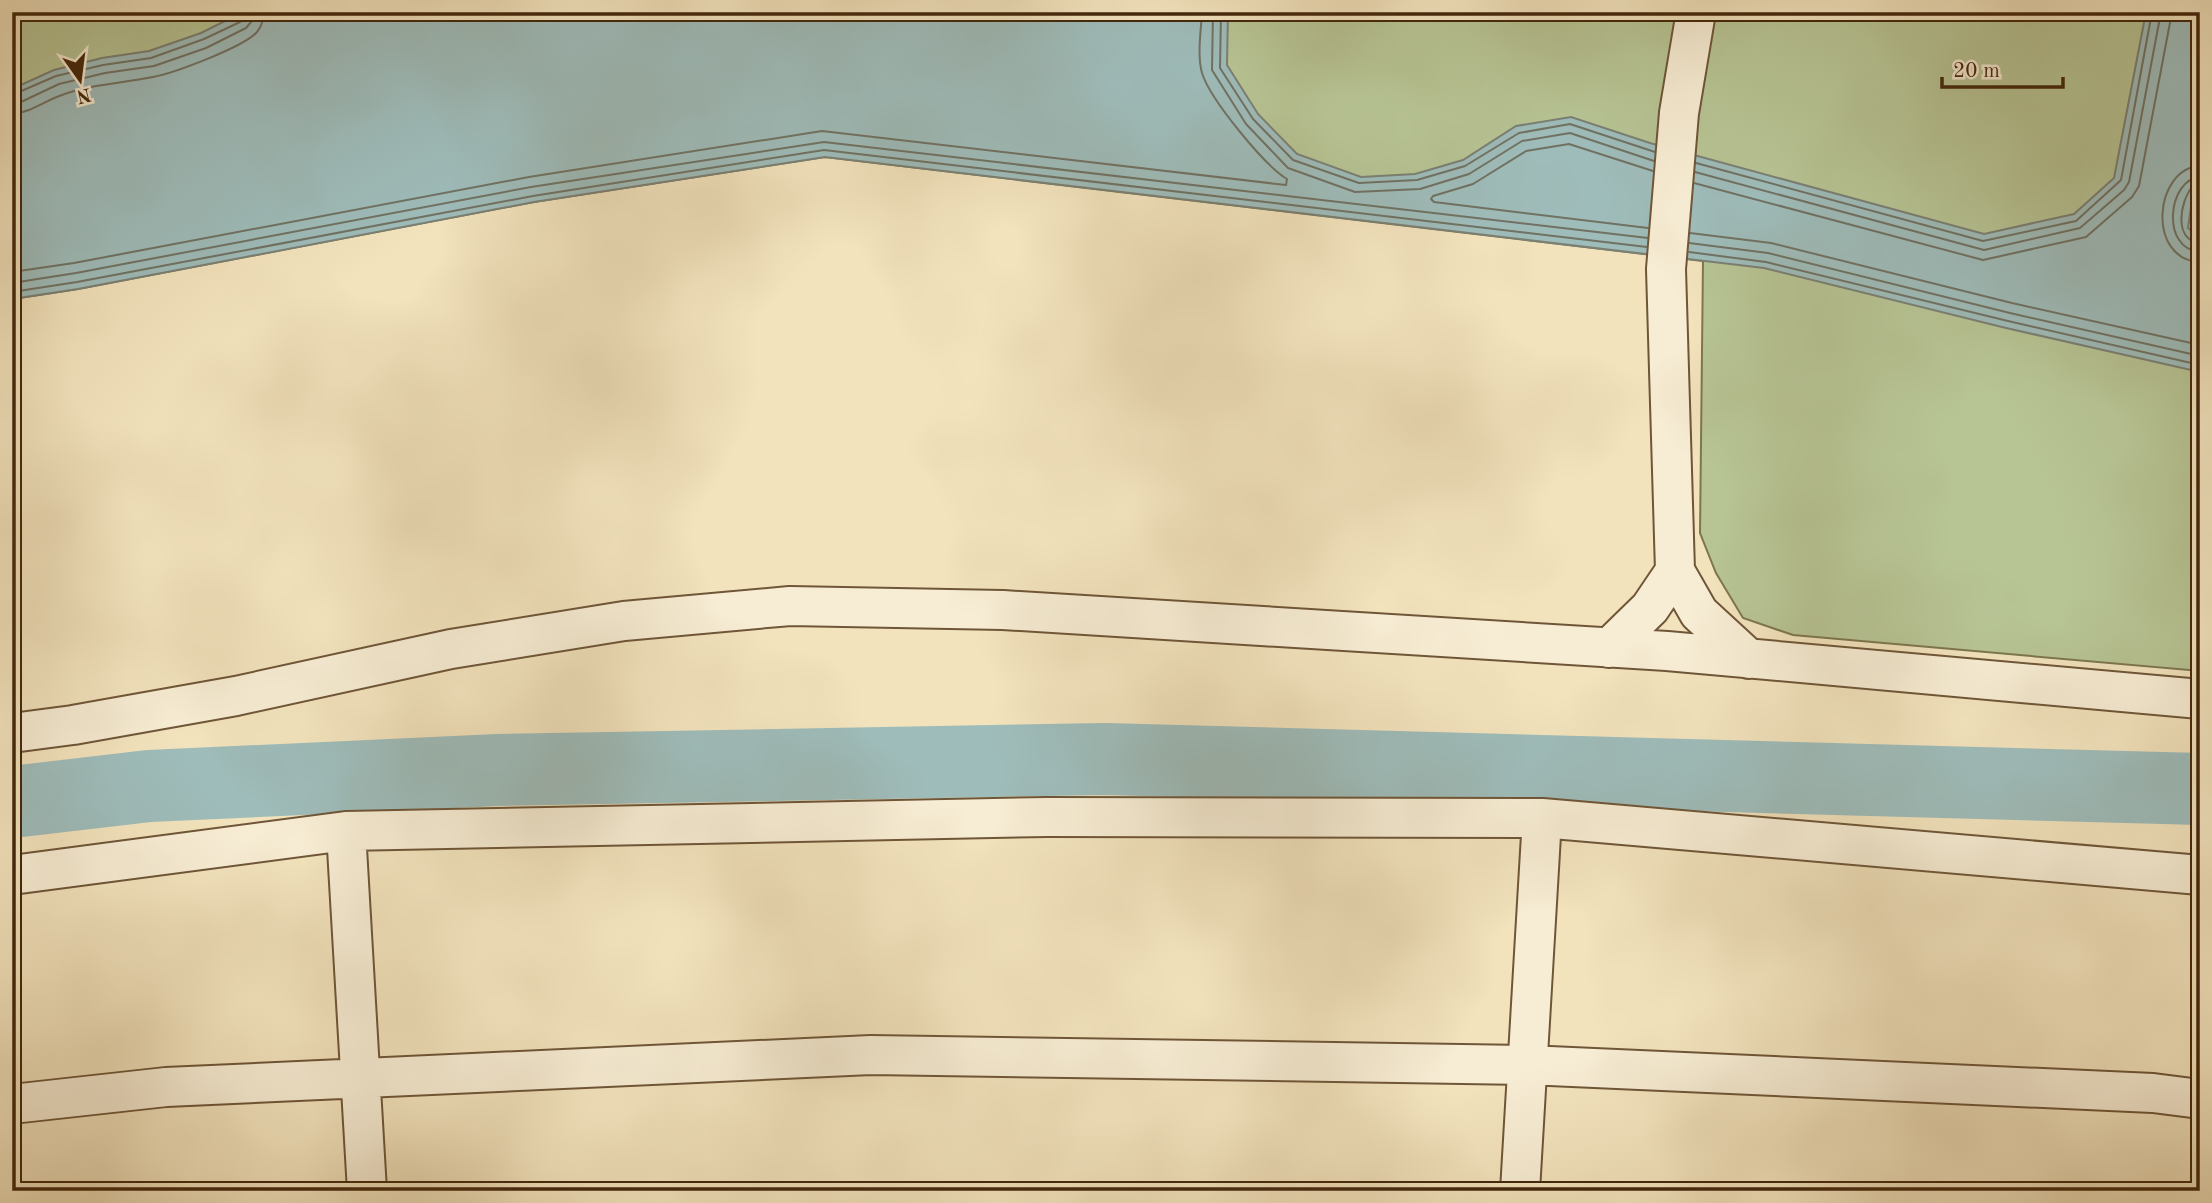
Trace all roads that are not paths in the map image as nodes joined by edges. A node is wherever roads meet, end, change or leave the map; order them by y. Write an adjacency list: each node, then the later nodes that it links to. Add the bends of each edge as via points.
1 (1696, 12): 2 (street, via 1679,113 1666,269)
2 (1675, 571): 3 (street, via 1650,608); 4 (street, via 1699,613)
3 (1609, 648): 4 (street); 6 (street, via 1003,610 790,606 624,621 451,649 236,696)
4 (1749, 659): 5 (street)
5 (2200, 699)
6 (12, 733)
7 (1542, 818): 8 (street, via 1047,817); 10 (street); 11 (street)
8 (346, 831): 9 (street); 12 (street)
9 (12, 875)
10 (2200, 875)
11 (1527, 1065): 12 (street, via 871,1055); 13 (street, via 2153,1093); 16 (street)
12 (362, 1078): 14 (street, via 166,1087); 15 (street)
13 (2200, 1099)
14 (12, 1104)
15 (368, 1191)
16 (1520, 1191)

